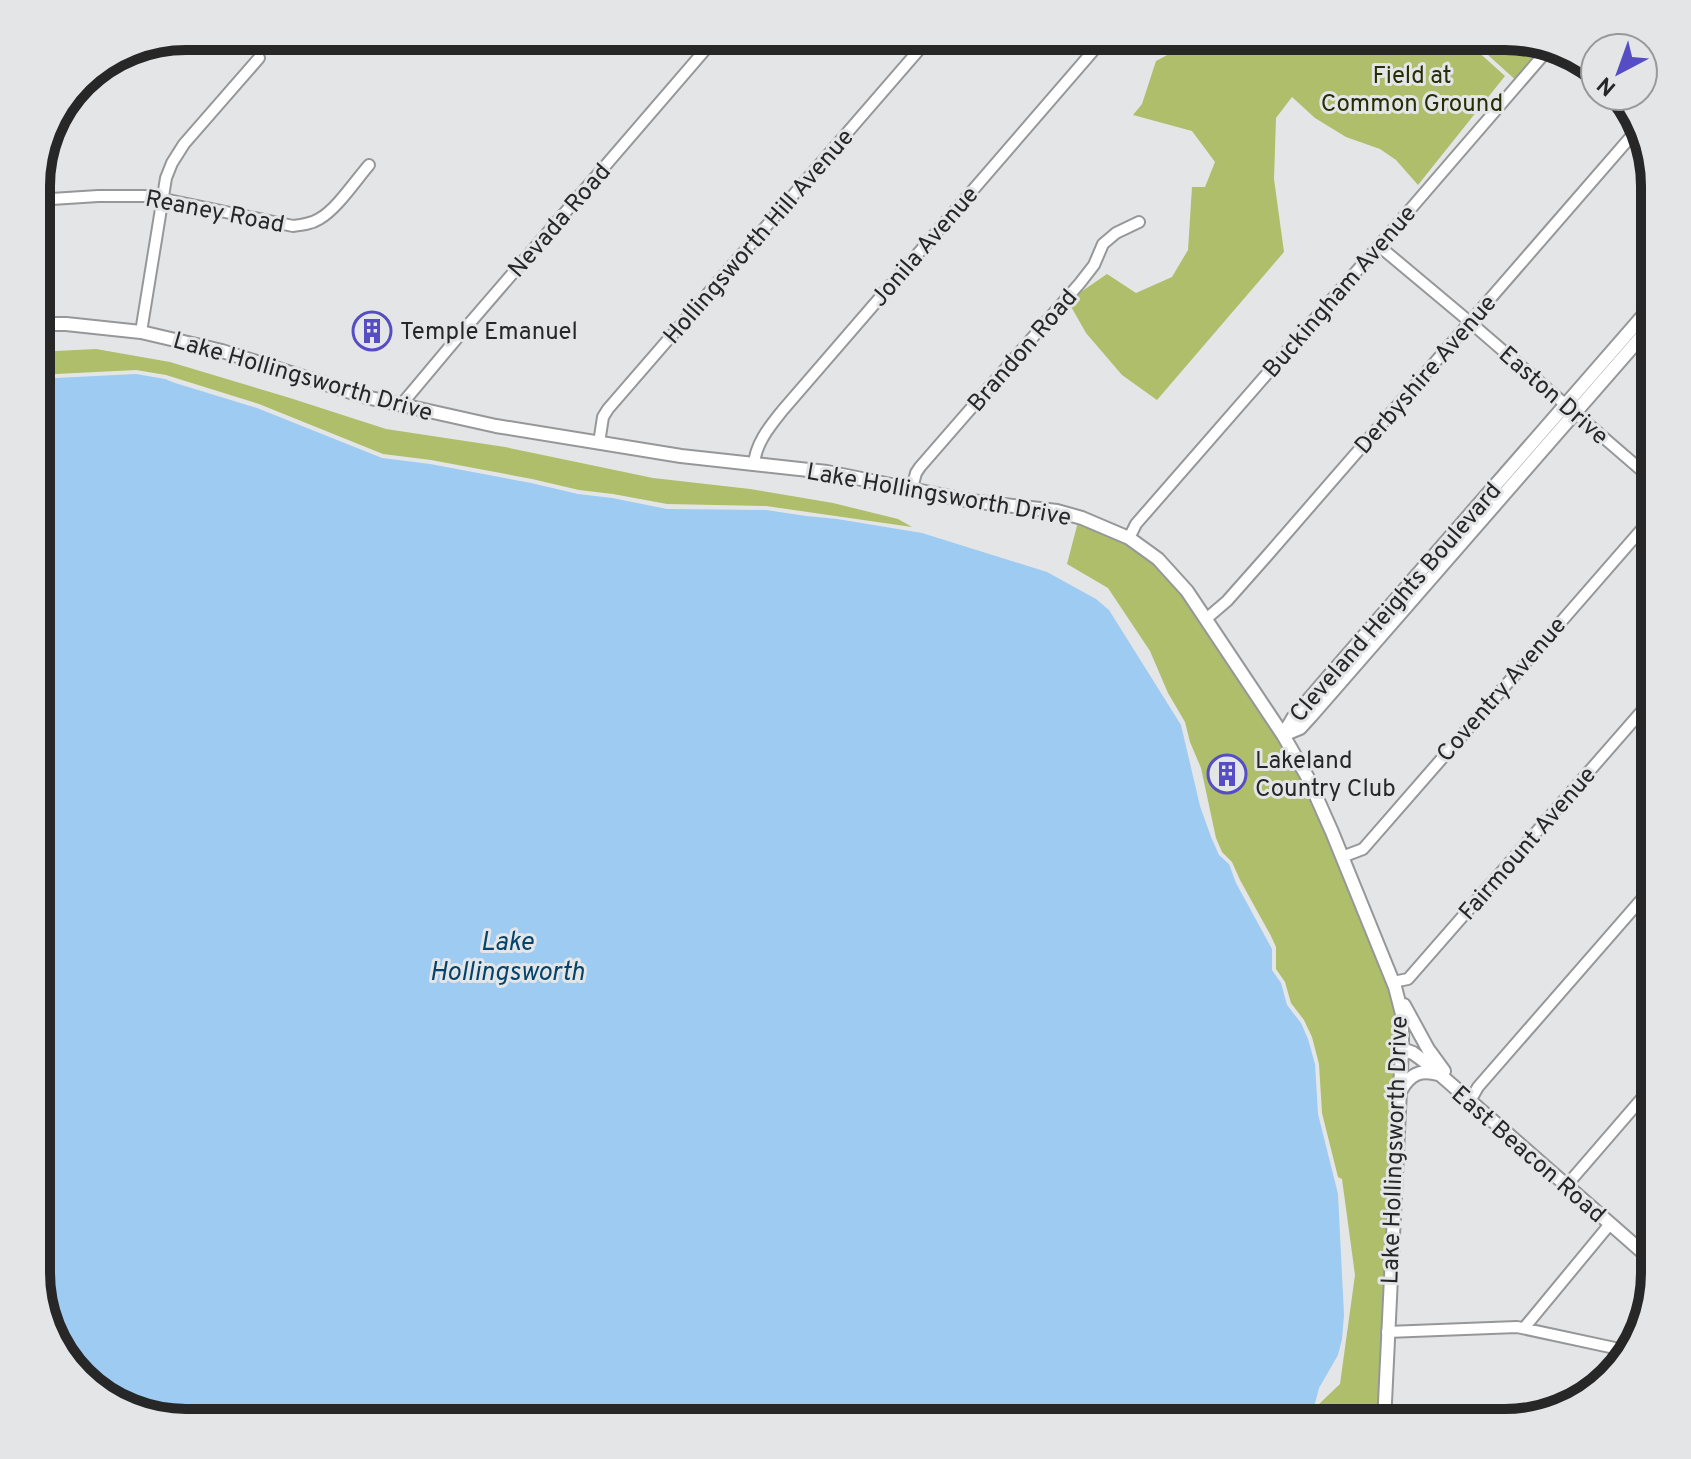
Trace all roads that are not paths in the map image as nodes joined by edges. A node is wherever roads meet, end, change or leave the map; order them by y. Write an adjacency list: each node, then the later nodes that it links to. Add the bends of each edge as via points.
1 (705, 50): 17 (street, Nevada Road)
2 (919, 50): 19 (street, Hollingsworth Hill Avenue, via 608,409)
3 (1094, 50): 20 (street, Jonila Avenue, via 782,411 768,429)
4 (1543, 56): 11 (street, Buckingham Avenue)
5 (259, 58): 9 (street, via 178,152 166,178)
6 (1632, 136): 13 (street, Derbyshire Avenue)
7 (369, 165): 9 (street, Reaney Road, via 329,211 308,224 281,225)
8 (50, 199): 9 (street, Reaney Road)
9 (164, 199): 15 (street)
10 (1139, 222): 22 (street, Brandon Road, via 1103,244 1080,283 920,467)
11 (1379, 246): 13 (street, Easton Drive); 24 (street, Buckingham Avenue)
12 (1641, 320): 18 (street, Cleveland Heights Boulevard)
13 (1471, 323): 18 (street, Easton Drive); 25 (street, Derbyshire Avenue)
14 (50, 324): 15 (street, Lake Hollingsworth Drive)
15 (141, 332): 17 (street, Lake Hollingsworth Drive)
16 (1641, 335): 18 (street, Cleveland Heights Boulevard)
17 (401, 405): 19 (street, Lake Hollingsworth Drive)
18 (1570, 409): 21 (street, Easton Drive); 27 (street, Cleveland Heights Boulevard, via 1311,716)
19 (599, 443): 20 (street, Lake Hollingsworth Drive)
20 (754, 465): 22 (street, Lake Hollingsworth Drive)
21 (1641, 470)
22 (912, 488): 24 (street, Lake Hollingsworth Drive, via 1057,511)
23 (1641, 530): 28 (street, Coventry Avenue, via 1363,849)
24 (1129, 538): 25 (street, Lake Hollingsworth Drive, via 1170,572)
25 (1206, 619): 27 (street, Lake Hollingsworth Drive)
26 (1641, 712): 30 (street, Fairmount Avenue, via 1408,979)
27 (1283, 735): 28 (street, Lake Hollingsworth Drive)
28 (1342, 857): 30 (street, Lake Hollingsworth Drive)
29 (1641, 900): 36 (street)
30 (1394, 985): 31 (street, Lake Hollingsworth Drive, via 1402,1014); 33 (street)
31 (1402, 1049): 32 (street, East Beacon Road); 34 (street, Lake Hollingsworth Drive)
32 (1439, 1074): 33 (street, East Beacon Road); 34 (street, via 1412,1076)
33 (1451, 1085): 36 (street, East Beacon Road)
34 (1400, 1093): 41 (street, Lake Hollingsworth Drive)
35 (1641, 1099): 37 (street)
36 (1470, 1101): 37 (street, East Beacon Road)
37 (1566, 1186): 38 (street, East Beacon Road)
38 (1610, 1224): 39 (street, East Beacon Road); 40 (street)
39 (1641, 1251)
40 (1524, 1328): 41 (street); 42 (street)
41 (1387, 1332): 43 (street, Lake Hollingsworth Drive)
42 (1617, 1349)
43 (1389, 1409)

